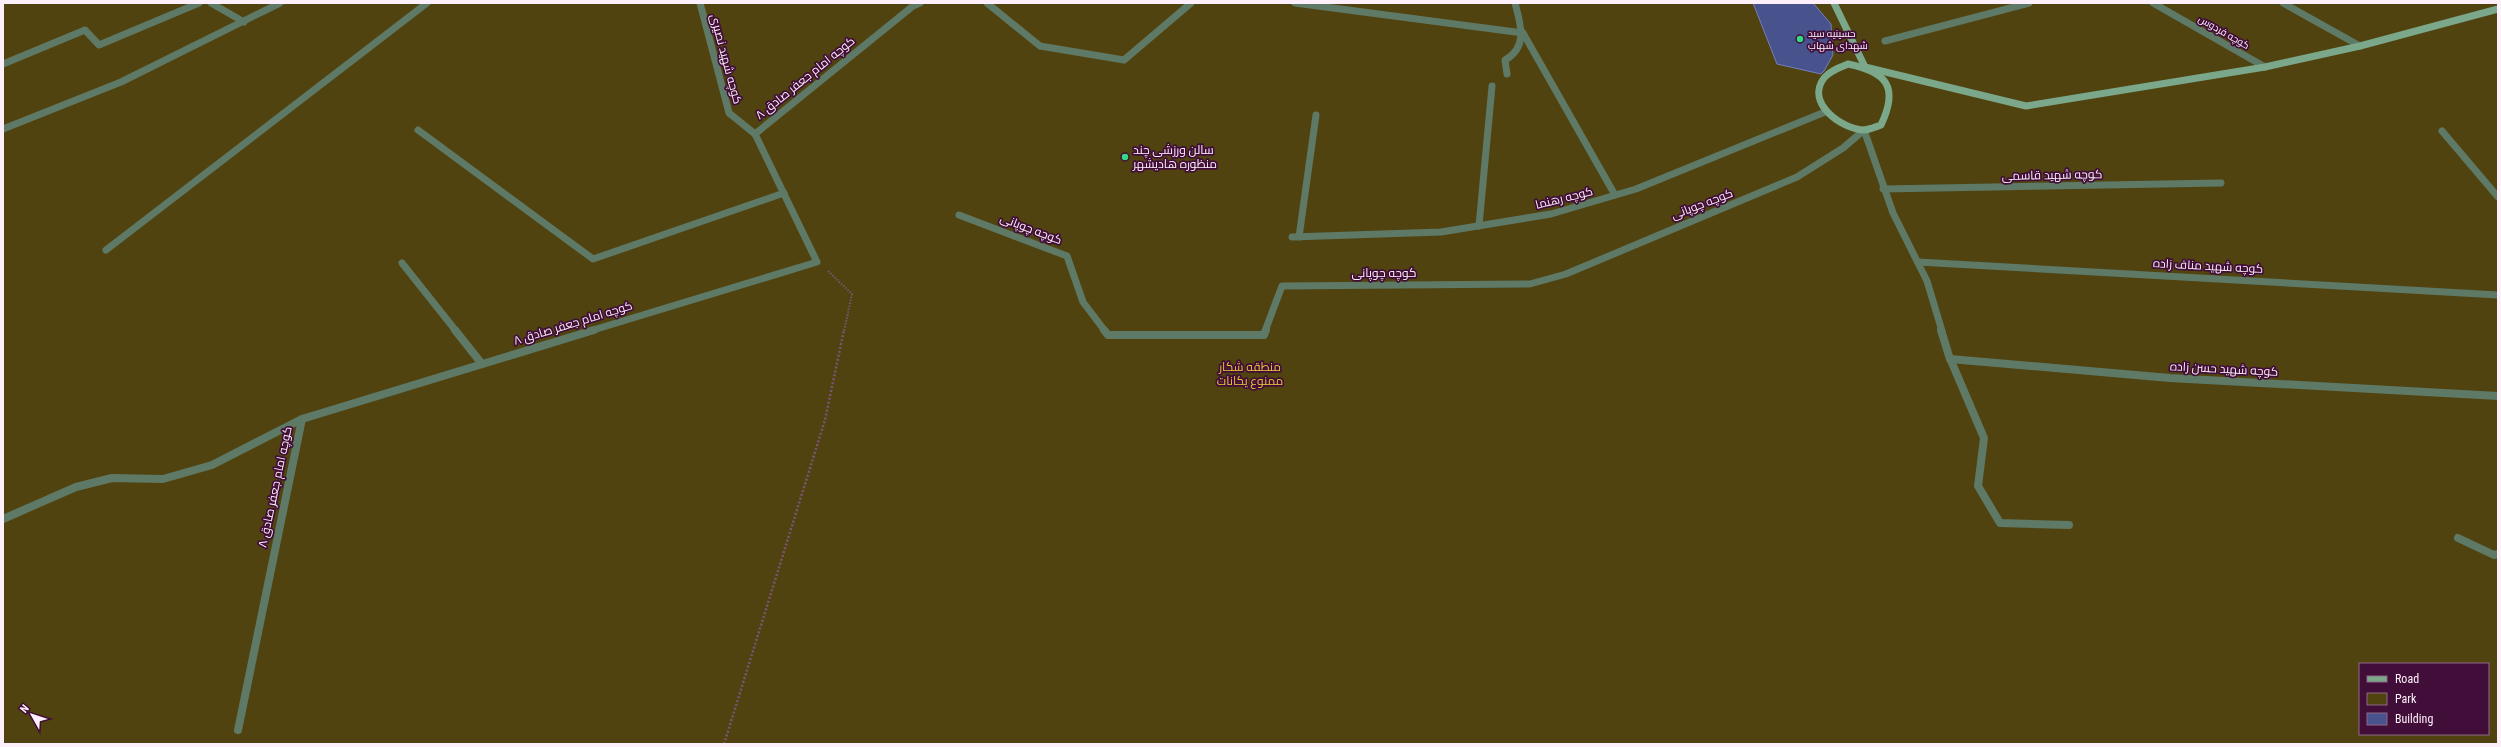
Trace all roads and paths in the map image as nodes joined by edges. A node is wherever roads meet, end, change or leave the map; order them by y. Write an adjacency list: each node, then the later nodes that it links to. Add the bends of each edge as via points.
1 (199, 3): 20 (street, via 100,45 85,30)
2 (211, 3): 16 (street)
3 (280, 3): 16 (street)
4 (427, 3): 39 (street)
5 (700, 3): 31 (street, کوچه شهید نصیری, via 729,113)
6 (987, 3): 7 (street, via 1040,46 1124,60)
7 (1191, 3)
8 (1295, 3): 17 (street)
9 (1515, 3): 17 (street)
10 (1834, 3): 21 (street)
11 (2029, 3): 18 (street)
12 (2152, 3): 22 (street, کوچه فردوس)
13 (2283, 3): 19 (street)
14 (914, 4): 31 (street, کوچه امام جعفر صادق ۸)
15 (2498, 9): 19 (street)
16 (244, 22): 27 (street, via 121,82)
17 (1523, 32): 23 (street, via 1521,44 1511,57 1505,60); 35 (street)
18 (1885, 41)
19 (2360, 46): 22 (street)
20 (3, 64)
21 (1865, 67): 22 (street, via 2026,106); 25 (street, via 1848,64 1833,68 1823,79 1819,95); 29 (street, via 1882,76 1889,87 1891,101 1882,125)
22 (2265, 67)
23 (1508, 74)
24 (1492, 86): 38 (street)
25 (1825, 112): 29 (street, via 1841,125); 35 (street, کوچه رهنما, via 1636,189)
26 (1316, 115): 38 (street, کوچه رهنما, via 1296,237 1441,232)
27 (3, 128)
28 (418, 130): 34 (street, via 593,259)
29 (1864, 130): 33 (street); 37 (street, کوچه چوپانی, via 1844,149 1772,190 1667,231 1562,277 1530,284 1282,286 1264,335 1108,335 1083,302 1067,256)
30 (2442, 131): 36 (street)
31 (754, 134): 34 (street, کوچه امام جعفر صادق ۸)
32 (2221, 183): 33 (street, کوچه شهید قاسمی)
33 (1883, 189): 41 (street)
34 (784, 194): 40 (street, کوچه امام جعفر صادق ۸)
35 (1614, 195): 38 (street, کوچه رهنما, via 1551,214)
36 (2498, 197)
37 (959, 215)
38 (1479, 226)
39 (106, 250)
40 (817, 262): 45 (street, کوچه امام جعفر صادق ۸); 53 (path, via 852,294 825,420)
41 (1918, 262): 43 (street, کوچه شهید مناف زاده); 44 (street, via 1927,281)
42 (402, 263): 45 (street)
43 (2498, 295)
44 (1950, 359): 46 (street, کوچه شهید حسن زاده, via 2170,378); 49 (street, via 1984,438 1978,486 2000,523)
45 (482, 364): 47 (street, کوچه امام جعفر صادق ۸)
46 (2498, 396)
47 (302, 419): 48 (street, via 212,466 163,479 112,478 76,487); 52 (street, کوچه امام جعفر صادق ۸)
48 (3, 519)
49 (2069, 525)
50 (2458, 538): 51 (street, via 2494,555)
51 (2498, 554)
52 (238, 730)
53 (724, 744)

